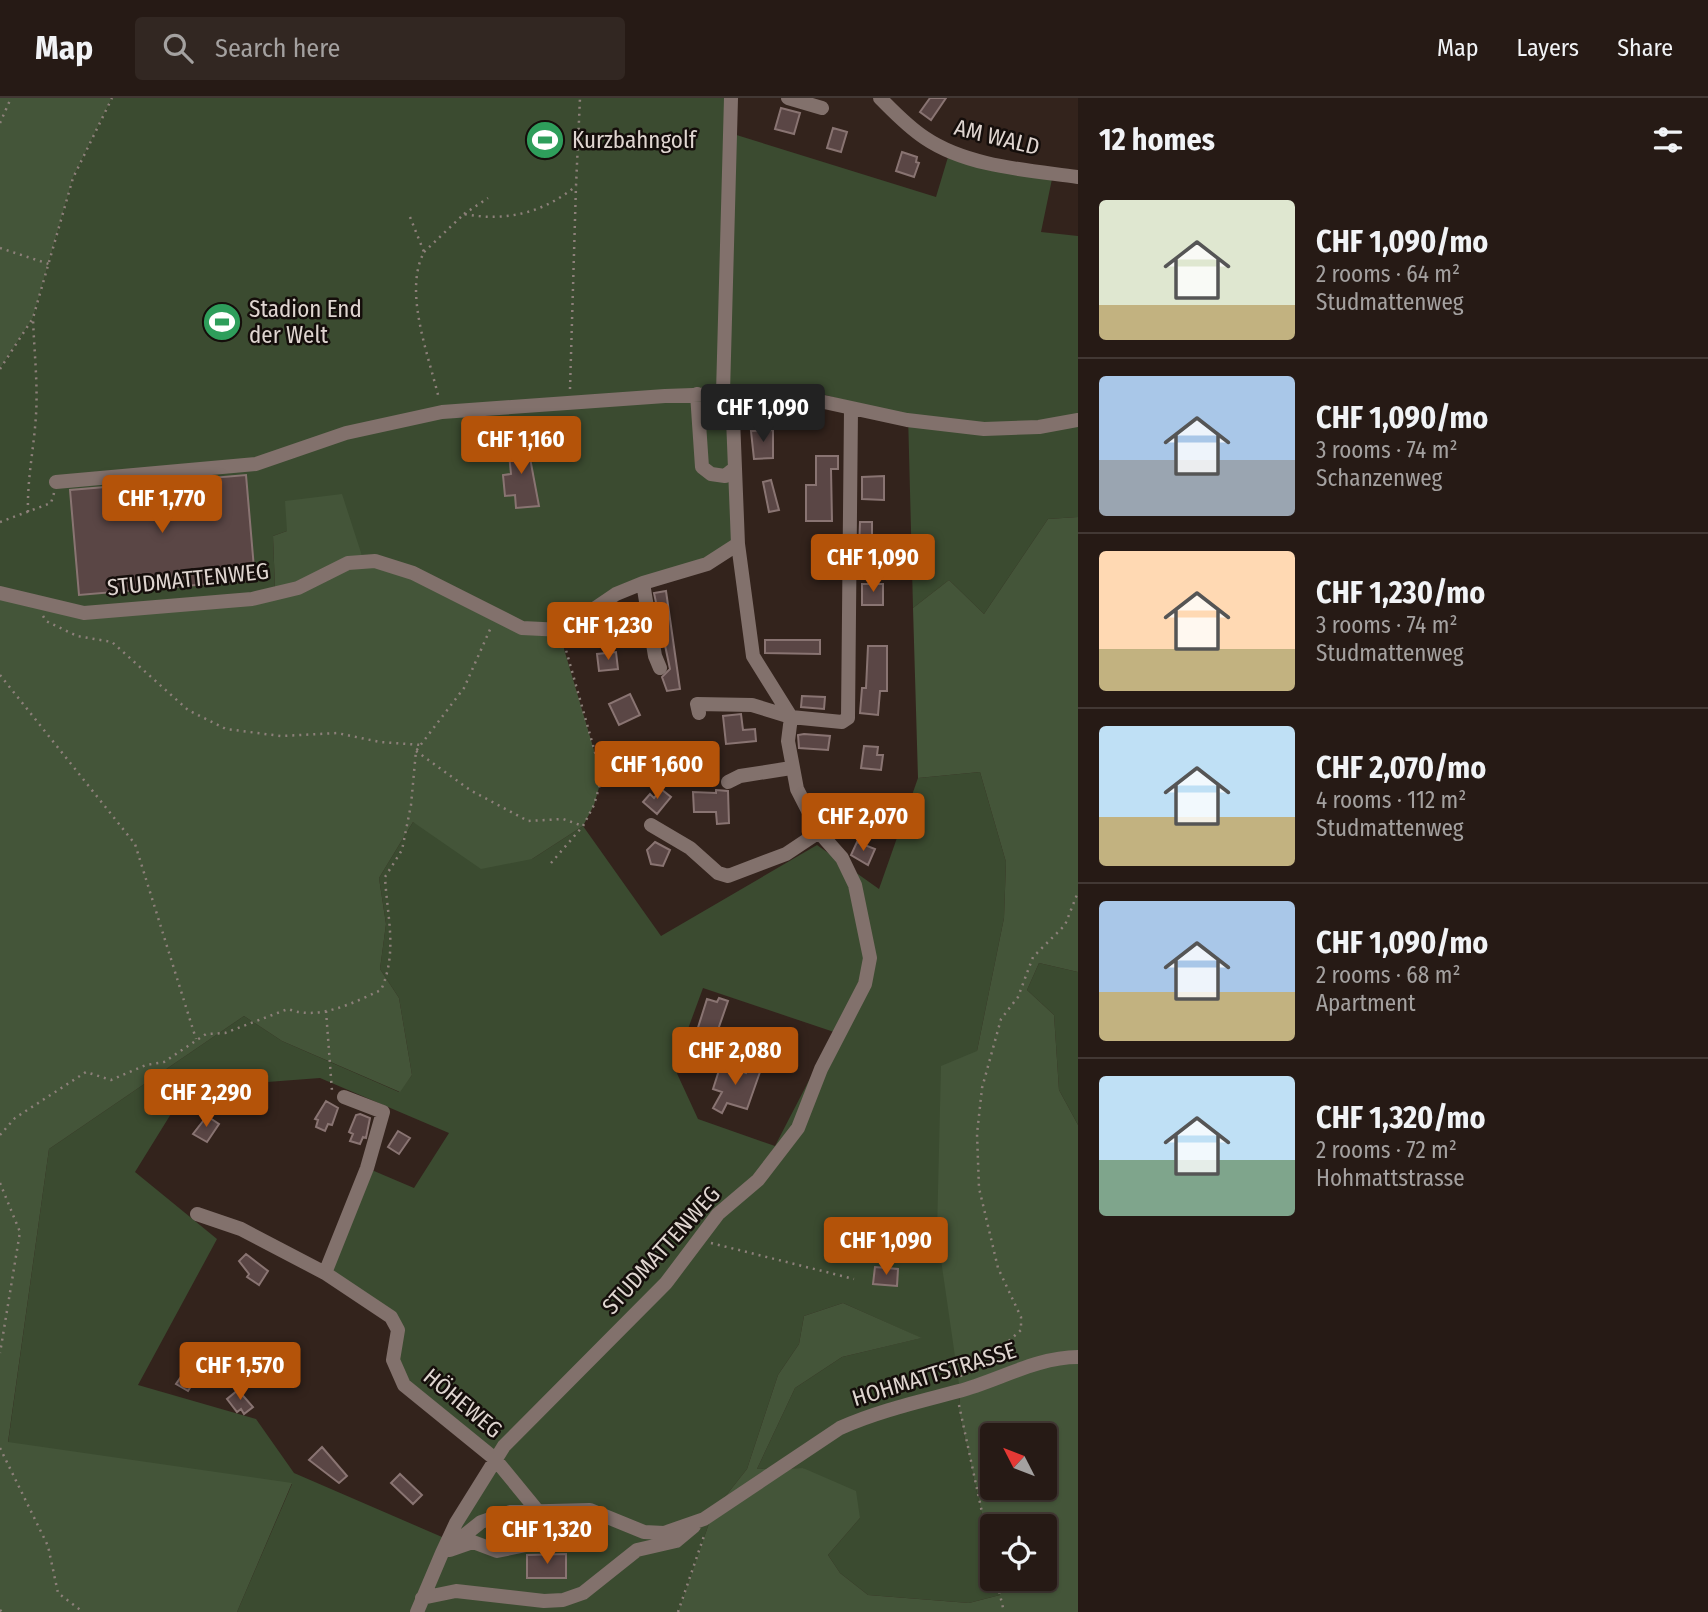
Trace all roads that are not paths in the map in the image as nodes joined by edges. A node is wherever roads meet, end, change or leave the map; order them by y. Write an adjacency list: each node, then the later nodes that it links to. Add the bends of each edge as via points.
1 (731, 98): 6 (street)
2 (788, 98): 4 (street)
3 (880, 98): 5 (street, AM WALD, via 925,138 945,149 1024,170)
4 (822, 108)
5 (1078, 177)
6 (728, 393): 7 (street); 8 (street, via 800,395); 10 (street)
7 (697, 394): 10 (street, via 702,467 725,476); 11 (street, via 442,412 346,433 256,464)
8 (851, 409): 9 (street, via 984,429); 17 (street, via 850,712 842,722)
9 (1078, 420)
10 (736, 468): 12 (street)
11 (56, 482)
12 (737, 544): 13 (street, via 707,564); 17 (street, via 753,656)
13 (643, 583): 14 (street, STUDMATTENWEG, via 600,604 563,630 545,631 522,628 413,573 375,561 348,564 298,587 251,598 84,613); 15 (street, via 654,656)
14 (0, 593)
15 (660, 668)
16 (699, 713): 17 (street, via 697,704 751,705)
17 (791, 717): 18 (street, STUDMATTENWEG)
18 (791, 768): 19 (street); 21 (street, STUDMATTENWEG)
19 (728, 782)
20 (651, 825): 21 (street, via 690,848 718,873 729,876 786,854)
21 (820, 832): 26 (street, STUDMATTENWEG, via 842,858 855,885 870,958 865,984 797,1128 758,1180 718,1214 666,1283)
22 (344, 1097): 24 (street, via 383,1112 367,1168)
23 (198, 1214): 24 (street, HÖHEWEG, via 241,1229)
24 (326, 1273): 26 (street, HÖHEWEG, via 391,1317 398,1330 393,1360 404,1385)
25 (1078, 1356): 28 (street, HOHMATTSTRASSE, via 839,1428)
26 (495, 1459): 27 (street, HÖHEWEG); 30 (street, STUDMATTENWEG)
27 (536, 1509): 28 (street, HOHMATTSTRASSE, via 590,1510 644,1532 664,1533); 30 (street, HOHMATTSTRASSE, via 481,1522)
28 (708, 1516): 31 (street, HOHMATTSTRASSE, via 676,1541 637,1550 583,1593 563,1600 456,1591)
29 (526, 1545): 30 (street, via 497,1550 473,1542)
30 (442, 1553): 31 (street, HOHMATTSTRASSE)
31 (420, 1605)

